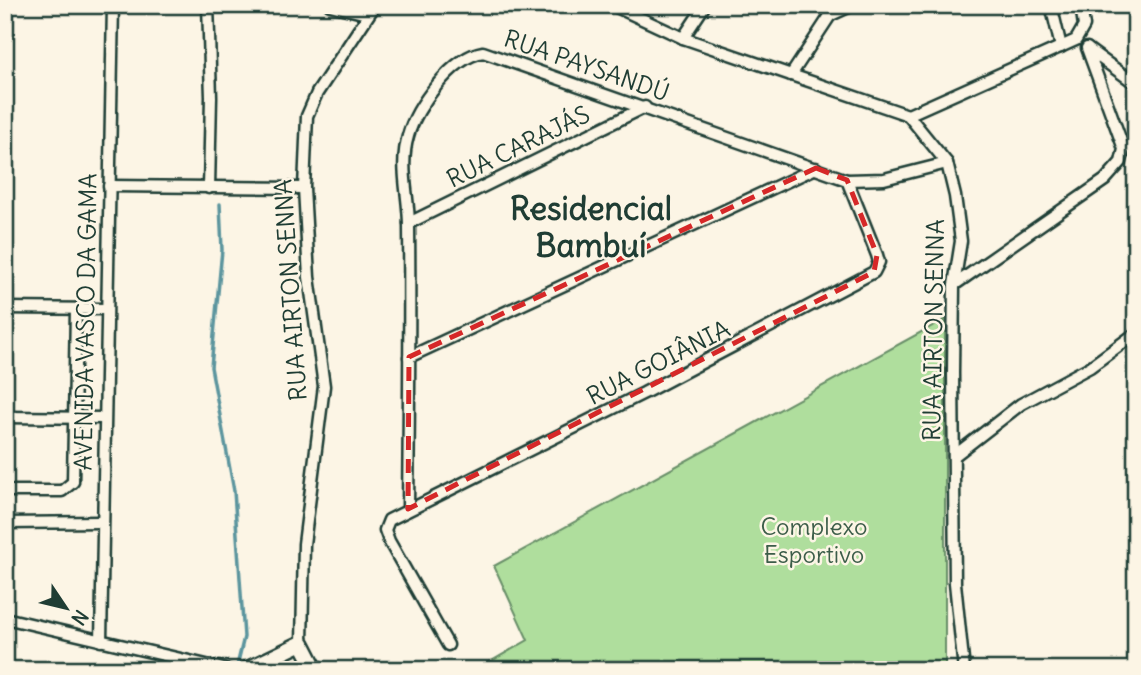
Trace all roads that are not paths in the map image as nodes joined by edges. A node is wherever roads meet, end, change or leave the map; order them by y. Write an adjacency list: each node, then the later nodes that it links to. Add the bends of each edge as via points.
1 (113, 5): 24 (street, AVENIDA VASCO DA GAMA)
2 (208, 5): 25 (street)
3 (330, 5): 11 (street)
4 (375, 5): 11 (street, RUA AIRTON SENNA)
5 (612, 5): 13 (street)
6 (705, 5): 13 (street)
7 (837, 5): 12 (street)
8 (853, 5): 12 (street)
9 (1051, 5): 15 (street)
10 (1081, 5): 14 (street, via 1084,26)
11 (367, 14): 26 (street, RUA AIRTON SENNA, via 307,116)
12 (829, 17): 17 (street)
13 (683, 38): 17 (street)
14 (1076, 40): 15 (street); 16 (street)
15 (1061, 47): 20 (street)
16 (1087, 48): 18 (street); 28 (street, via 1124,149 1121,162 1105,180)
17 (790, 75): 20 (street)
18 (1136, 84)
19 (645, 107): 22 (street, RUA PAYSANDÚ); 27 (street, RUA CARAJÁS); 27 (street, RUA PAYSANDÚ, via 482,52 469,54 436,87 408,136 404,157)
20 (908, 115): 21 (street, RUA AIRTON SENNA)
21 (947, 163): 23 (street, RUA PAYSANDÚ, via 884,179); 28 (street, RUA AIRTON SENNA, via 961,241)
22 (816, 168): 23 (street, RUA PAYSANDÚ); 33 (street)
23 (847, 180): 39 (street, RUA GOIÂNIA, via 877,255 874,272 644,393)
24 (109, 186): 25 (street); 31 (street, AVENIDA VASCO DA GAMA)
25 (209, 188): 26 (street)
26 (304, 188): 44 (street, RUA AIRTON SENNA, via 309,277 324,386 304,544)
27 (409, 223): 33 (street, RUA PAYSANDÚ)
28 (954, 285): 37 (street, RUA AIRTON SENNA)
29 (5, 308): 30 (street)
30 (76, 309): 31 (street); 35 (street)
31 (105, 309): 36 (street, AVENIDA VASCO DA GAMA)
32 (1136, 333): 37 (street, via 1090,368 1021,404)
33 (409, 358): 39 (street, RUA PAYSANDÚ)
34 (5, 417): 35 (street)
35 (74, 418): 36 (street); 38 (street, via 73,482 69,487 62,491)
36 (103, 418): 40 (street, AVENIDA VASCO DA GAMA)
37 (954, 456): 49 (street, RUA AIRTON SENNA, via 956,604)
38 (5, 491)
39 (408, 509): 45 (street, RUA GOIÂNIA, via 386,525 389,541)
40 (102, 522): 41 (street); 43 (street, AVENIDA VASCO DA GAMA)
41 (5, 523)
42 (5, 618): 43 (street)
43 (101, 641): 46 (street)
44 (302, 643): 47 (street); 48 (street, RUA AIRTON SENNA)
45 (447, 645)
46 (228, 670)
47 (246, 670)
48 (316, 670)
49 (964, 670)

